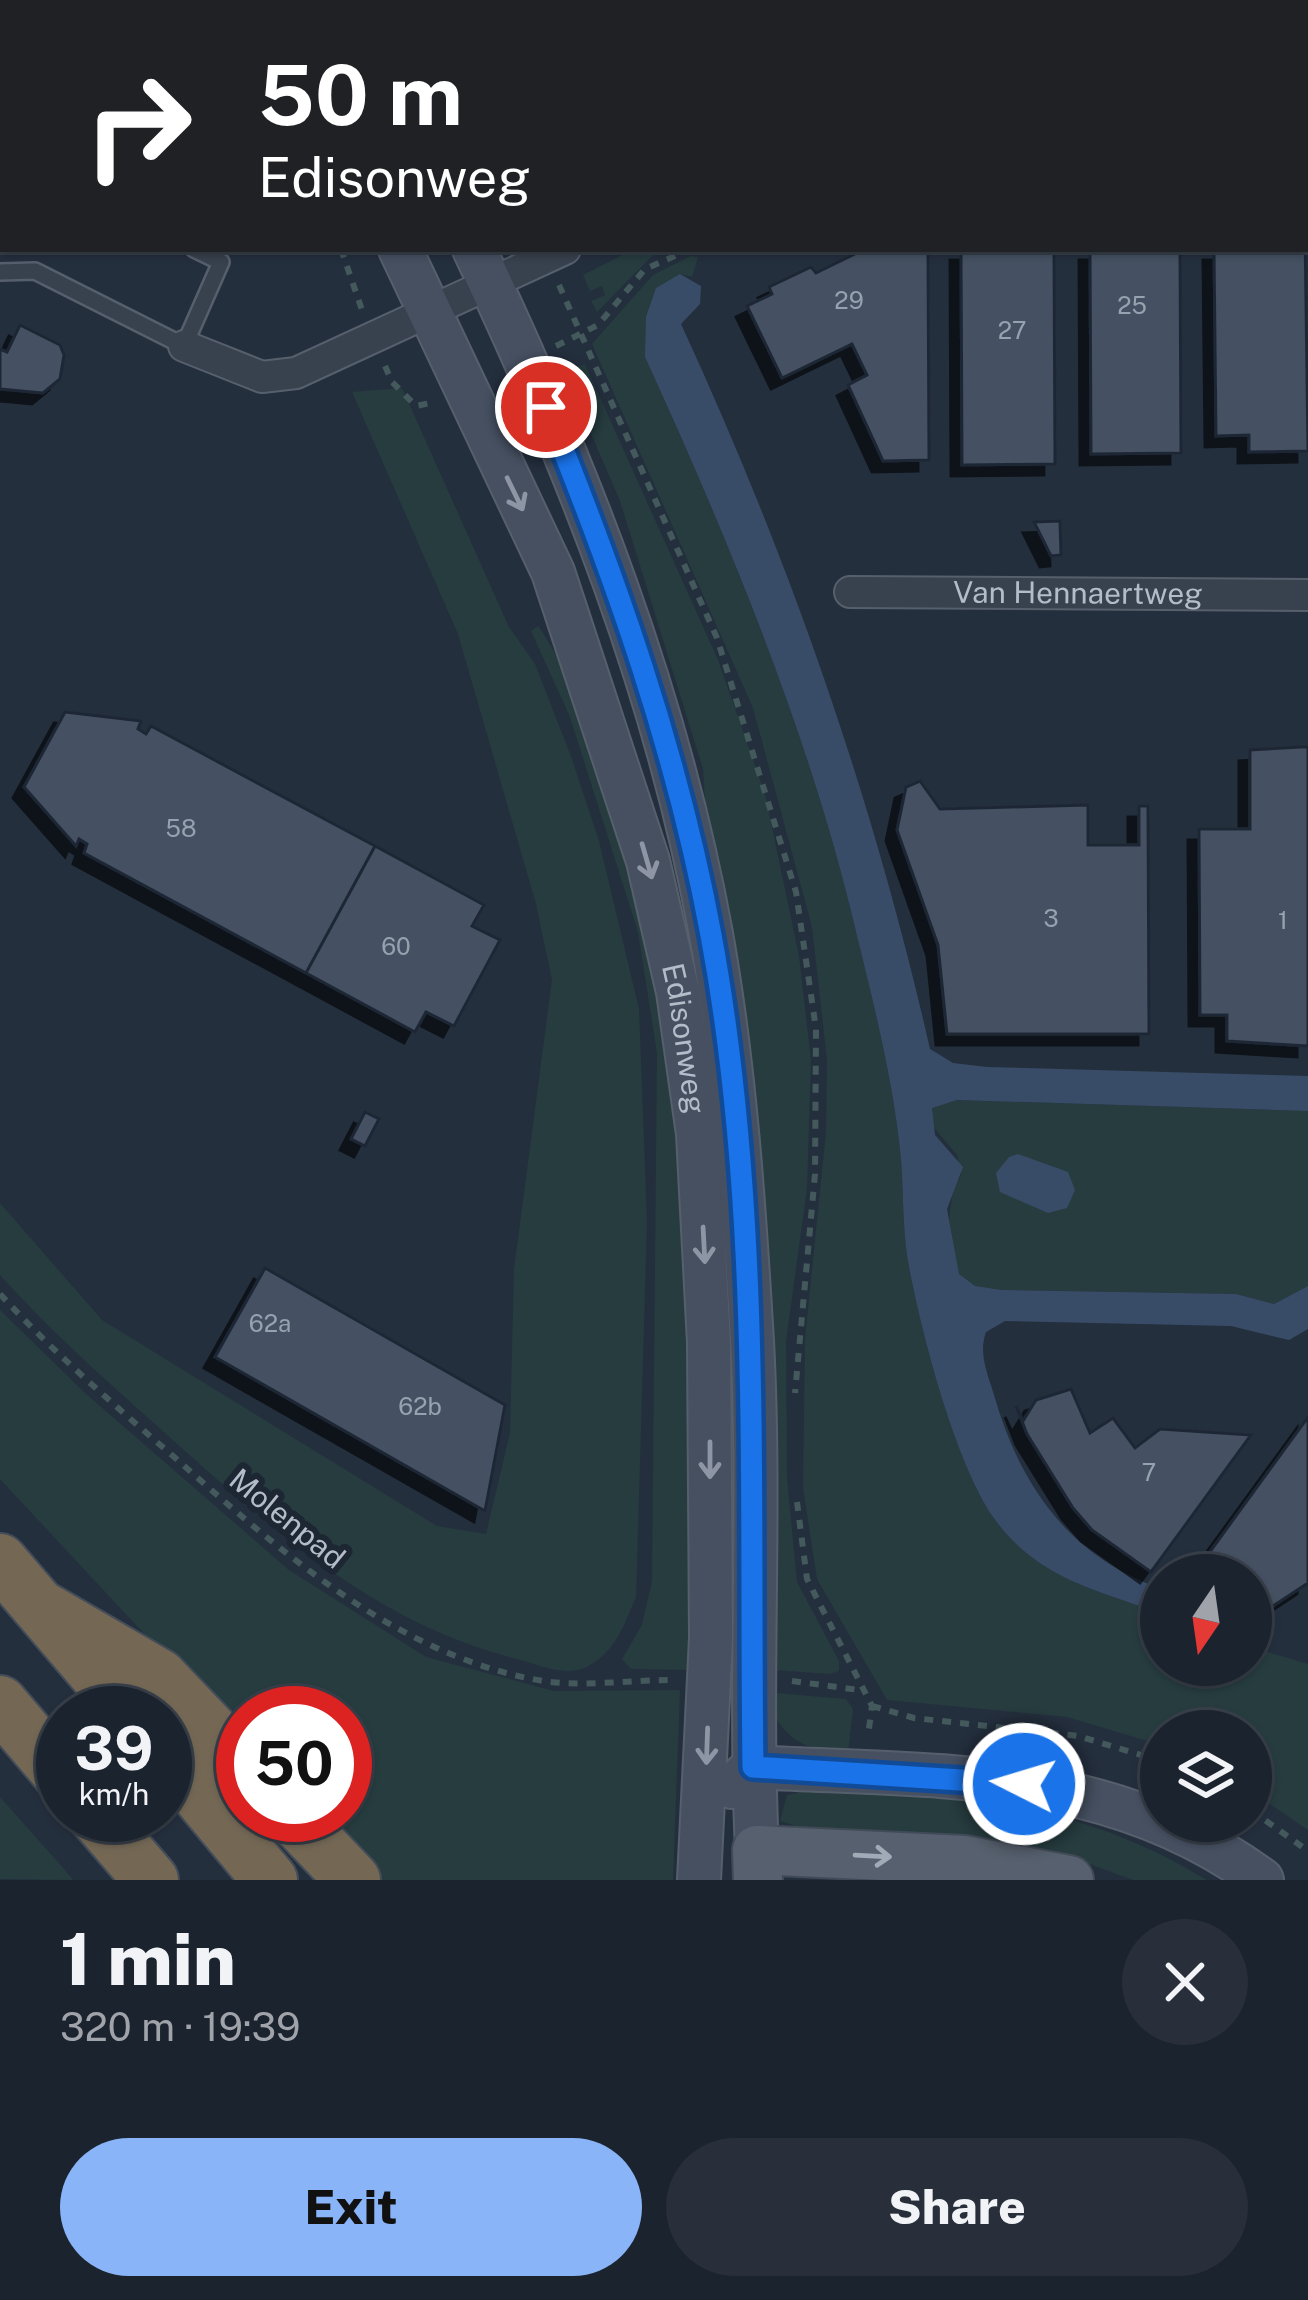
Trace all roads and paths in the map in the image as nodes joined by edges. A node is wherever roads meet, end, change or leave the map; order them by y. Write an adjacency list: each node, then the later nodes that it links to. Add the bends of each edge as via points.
1 (200, 252): 9 (lane, via 221,262)
2 (401, 252): 7 (main road, Edisonweg)
3 (551, 252): 5 (street)
4 (684, 252): 8 (path, via 645,269)
5 (482, 267): 7 (street); 22 (main road, Edisonweg, via 621,592 711,934 752,1346)
6 (0, 272): 9 (lane, via 34,271)
7 (429, 312): 9 (street, via 296,373 262,377); 24 (main road, Edisonweg, one-way to 24, via 553,572 648,861 678,992 698,1134 709,1343)
8 (579, 336)
9 (184, 346)
10 (850, 592): 11 (street, Van Hennaertweg)
11 (1308, 595)
12 (0, 1294): 15 (path, Molenpad, via 141,1429 341,1594 469,1659 543,1681)
13 (0, 1561): 14 (highway)
14 (40, 1607): 16 (highway); 19 (highway, via 160,1676)
15 (598, 1680)
16 (107, 1686)
17 (0, 1703): 20 (highway)
18 (872, 1706): 21 (path, via 1078,1736)
19 (216, 1735)
20 (36, 1745)
21 (1140, 1755)
22 (753, 1767): 24 (main road); 29 (main road, Edisonweg); 35 (main road, via 1061,1789 1154,1818)
23 (192, 1786): 31 (highway)
24 (705, 1812): 29 (main road); 33 (main road, Edisonweg)
25 (1272, 1825): 28 (path)
26 (118, 1842): 30 (highway)
27 (317, 1842): 32 (highway)
28 (1308, 1851)
29 (757, 1865): 34 (main road, one-way to 34, via 965,1860)
30 (151, 1880)
31 (270, 1880)
32 (353, 1880)
33 (699, 1880)
34 (1070, 1880)
35 (1262, 1880)

